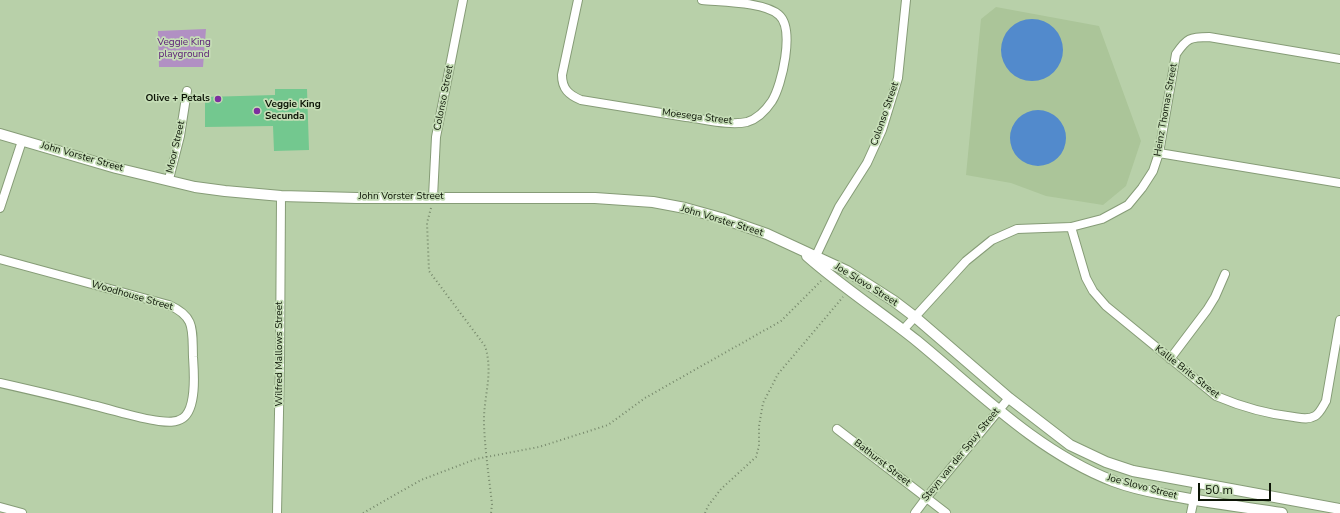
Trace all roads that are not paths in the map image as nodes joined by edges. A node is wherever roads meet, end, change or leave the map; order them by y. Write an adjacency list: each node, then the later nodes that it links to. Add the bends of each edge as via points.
1 (463, 0): 13 (street, Colonso Street, via 436,137)
2 (578, 0): 3 (street, Moesega Street, via 562,75 565,90 572,96 581,100 702,119 747,122 765,110 778,88 786,50 783,20 762,6)
3 (702, 0)
4 (906, 0): 18 (street, Colonso Street, via 898,78 882,130 867,163 839,207)
5 (1340, 59): 9 (street, Heinz Thomas Street, via 1209,37 1194,37 1183,42 1176,54)
6 (187, 91): 10 (street, Moor Street, via 180,136)
7 (0, 134): 8 (street, John Vorster Street)
8 (22, 141): 10 (street, John Vorster Street, via 116,168); 14 (street)
9 (1160, 153): 11 (street); 15 (street, Heinz Thomas Street, via 1153,171 1128,205 1102,219)
10 (169, 179): 12 (street, John Vorster Street, via 195,187)
11 (1340, 183)
12 (281, 196): 13 (street, John Vorster Street); 34 (street, Wilfred Mallows Street)
13 (433, 197): 16 (street, John Vorster Street, via 595,198 653,202 721,218 767,234)
14 (0, 208)
15 (1071, 227): 20 (street, Heinz Thomas Street, via 1017,229 992,240 966,261); 23 (street, Kallie Brits Street, via 1086,278 1093,291 1106,306)
16 (802, 251): 18 (street, Joe Slovo Street)
17 (0, 259): 24 (street, Woodhouse Street, via 169,305 186,315 191,323 193,388 189,410 183,418 174,422 132,415)
18 (815, 259): 20 (street, Joe Slovo Street, via 847,271); 22 (street, Joe Slovo Street, via 828,274)
19 (1225, 274): 23 (street, via 1207,310)
20 (915, 317): 22 (street, Heinz Thomas Street); 25 (street, Joe Slovo Street)
21 (1340, 320): 23 (street, Kallie Brits Street, via 1326,401 1315,416 1306,418 1271,414 1238,405 1216,396)
22 (903, 330): 26 (street, Joe Slovo Street)
23 (1170, 359)
24 (0, 383)
25 (1009, 398): 26 (street, Steyn van der Spuy Street); 28 (street, Joe Slovo Street, via 1070,445 1106,462 1133,471)
26 (998, 410): 29 (street, Steyn van der Spuy Street); 30 (street, Joe Slovo Street, via 1086,470 1147,491)
27 (838, 429): 29 (street, Bathurst Street)
28 (1197, 484): 30 (street); 32 (street, Joe Slovo Street)
29 (926, 497): 35 (street, Steyn van der Spuy Street); 36 (street, Bathurst Street)
30 (1194, 500): 37 (street); 38 (street, Joe Slovo Street)
31 (0, 507): 33 (street)
32 (1340, 509)
33 (22, 513)
34 (278, 513)
35 (915, 513)
36 (946, 513)
37 (1191, 513)
38 (1282, 513)

